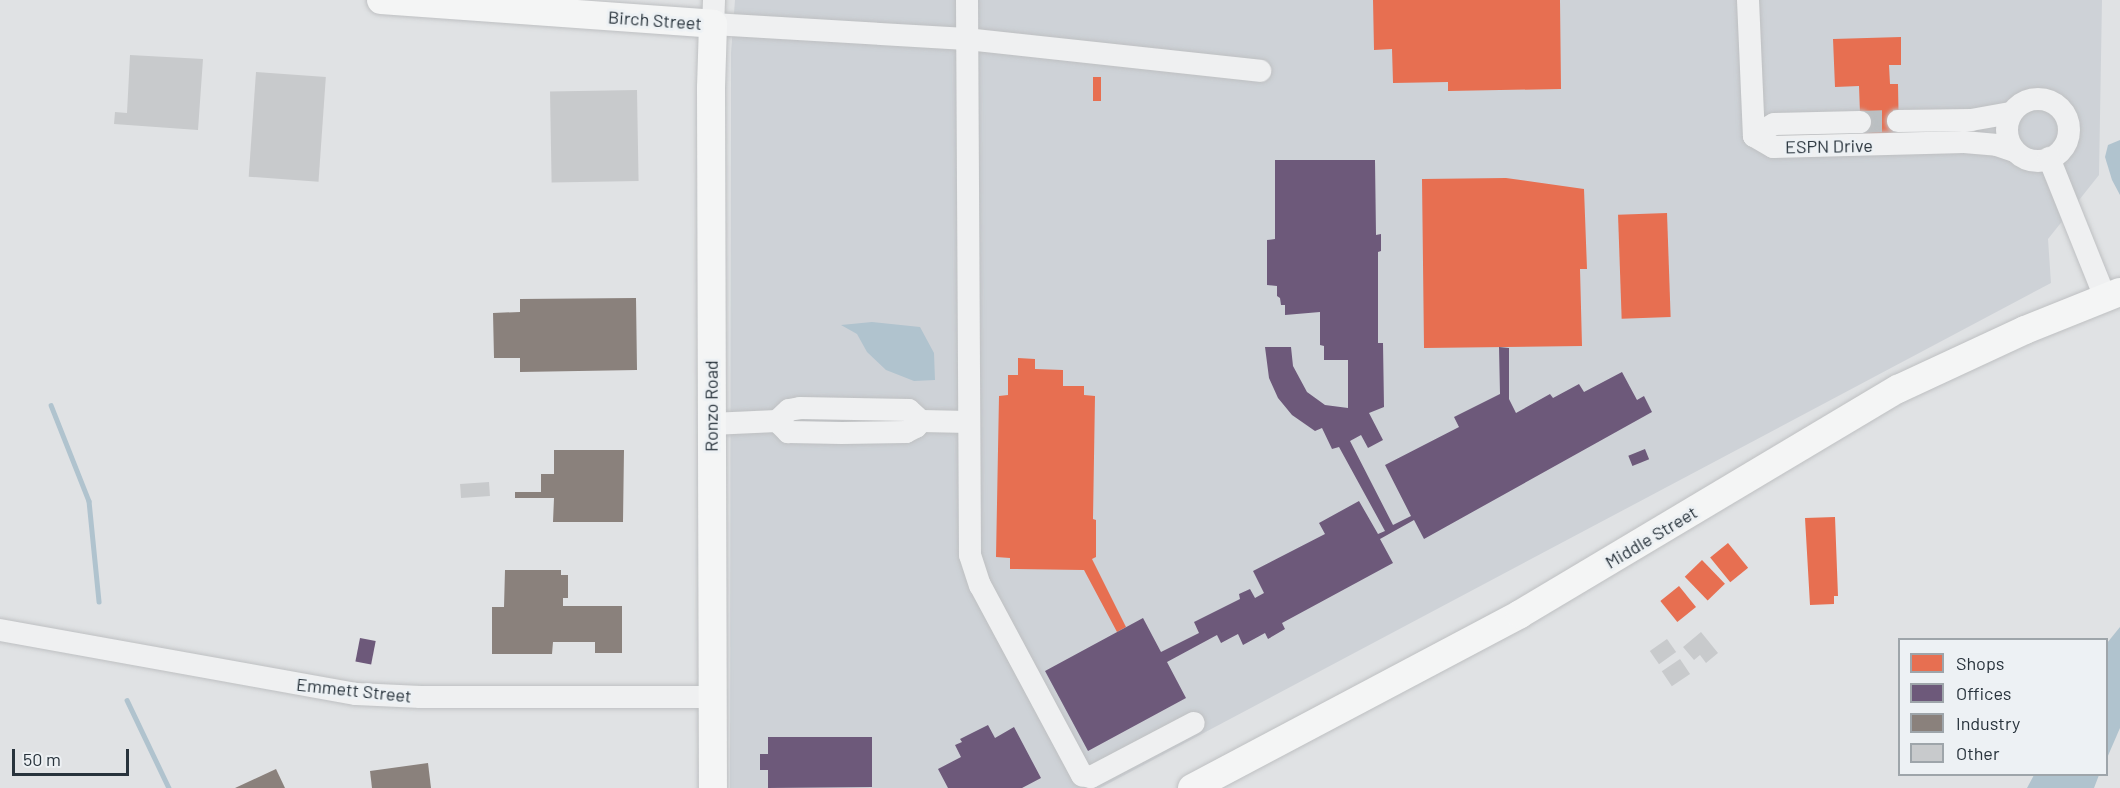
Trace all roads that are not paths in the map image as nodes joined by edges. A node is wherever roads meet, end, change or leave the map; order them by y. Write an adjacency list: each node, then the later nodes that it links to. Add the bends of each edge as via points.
1 (381, 0): 4 (main road, Birch Street)
2 (967, 0): 5 (street)
3 (1748, 0): 10 (street)
4 (713, 12): 5 (street); 15 (main road, Ronzo Road)
5 (967, 39): 6 (street); 14 (street)
6 (1260, 70)
7 (2011, 113): 8 (street, via 1971,120); 11 (street, via 2007,132); 12 (street, via 2018,105 2036,98 2046,99 2062,110 2069,130 2067,141)
8 (1898, 121)
9 (1860, 122): 10 (street, ESPN Drive, via 1774,124)
10 (1754, 136): 11 (street, ESPN Drive, via 1773,147 1964,142)
11 (2014, 151): 12 (street, ESPN Drive, via 2032,161)
12 (2049, 159): 13 (street)
13 (2113, 294): 19 (main road, Middle Street, via 1994,343 1888,394 1520,614)
14 (969, 422): 15 (street, via 921,421 906,432 842,433 788,432 777,421); 18 (street, via 970,555 980,585 1082,775 1091,777)
15 (711, 424): 17 (main road, Ronzo Road)
16 (1, 636): 17 (street, Emmett Street, via 356,694 421,698)
17 (712, 697): 20 (main road, Ronzo Road)
18 (1194, 723)
19 (1228, 780): 21 (main road, Middle Street)
20 (713, 788)
21 (1192, 788)

